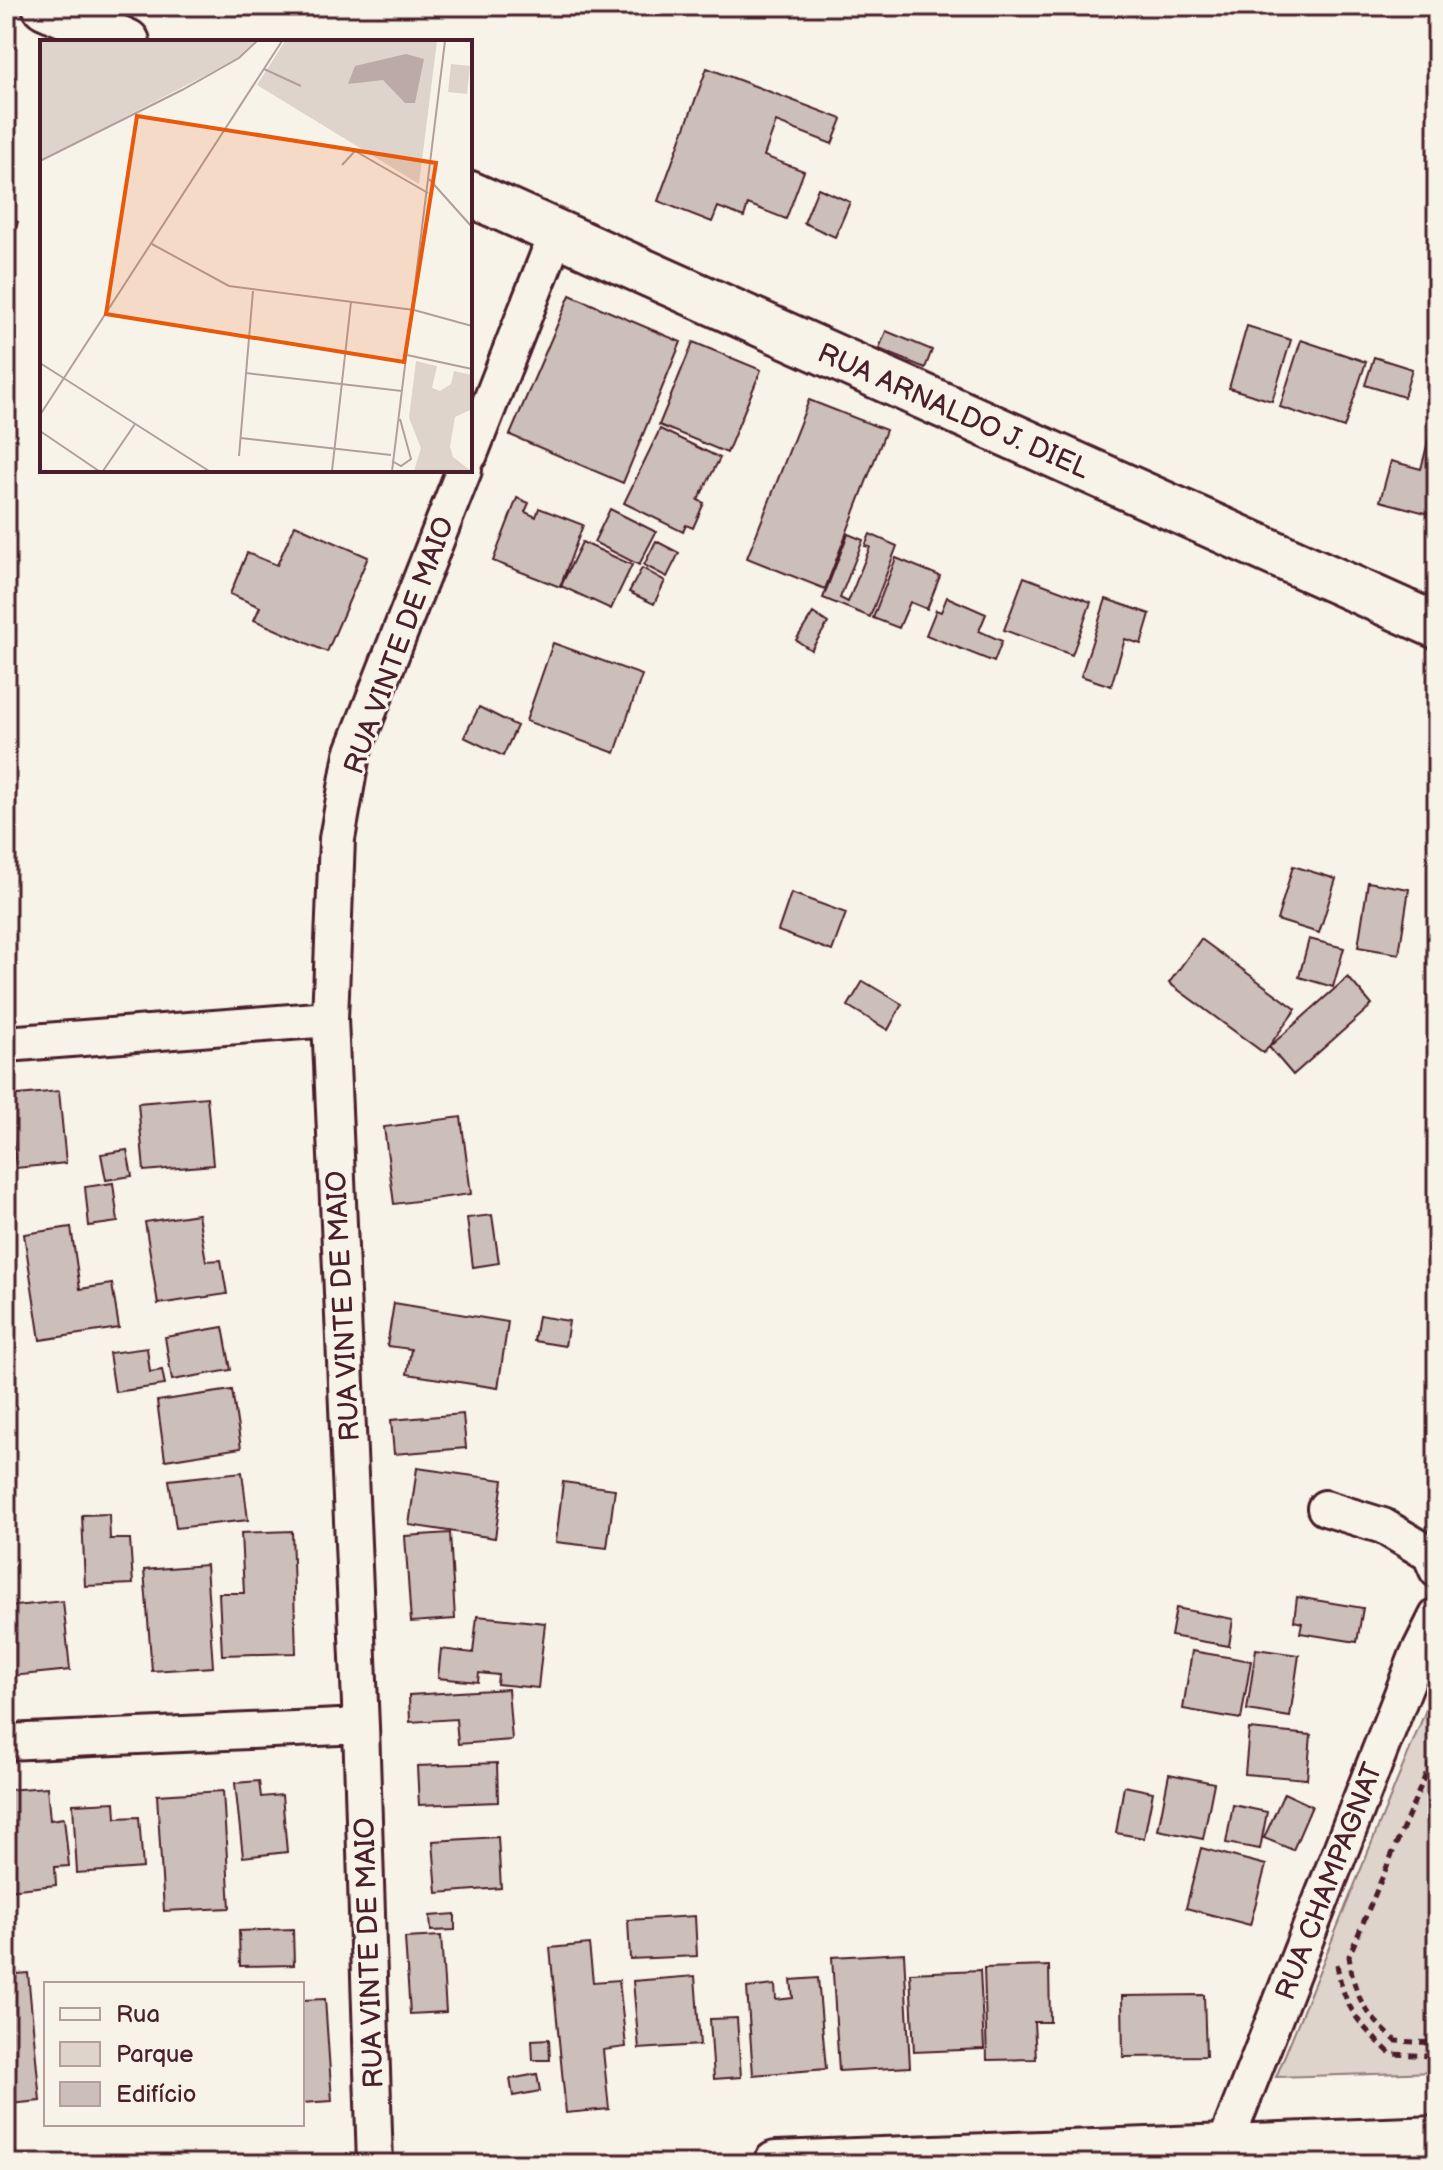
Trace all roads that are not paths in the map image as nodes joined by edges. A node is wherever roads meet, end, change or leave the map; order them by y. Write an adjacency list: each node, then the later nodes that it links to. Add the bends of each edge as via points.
1 (45, 6): 2 (street)
2 (122, 40)
3 (472, 195): 4 (street, RUA ARNALDO J. DIEL)
4 (557, 232): 5 (street); 7 (street, RUA ARNALDO J. DIEL)
5 (472, 449)
6 (463, 472): 8 (street, RUA VINTE DE MAIO, via 352,754 337,839)
7 (1437, 626)
8 (330, 1019): 9 (street); 13 (street, RUA VINTE DE MAIO)
9 (6, 1044)
10 (1325, 1508): 11 (street, via 1383,1526 1430,1554)
11 (1437, 1570)
12 (1437, 1616): 16 (street, RUA CHAMPAGNAT)
13 (361, 1726): 14 (street); 18 (street, RUA VINTE DE MAIO)
14 (6, 1742)
15 (1437, 2139): 17 (street)
16 (1224, 2147): 17 (street); 19 (street)
17 (1320, 2154)
18 (375, 2164)
19 (776, 2164)

